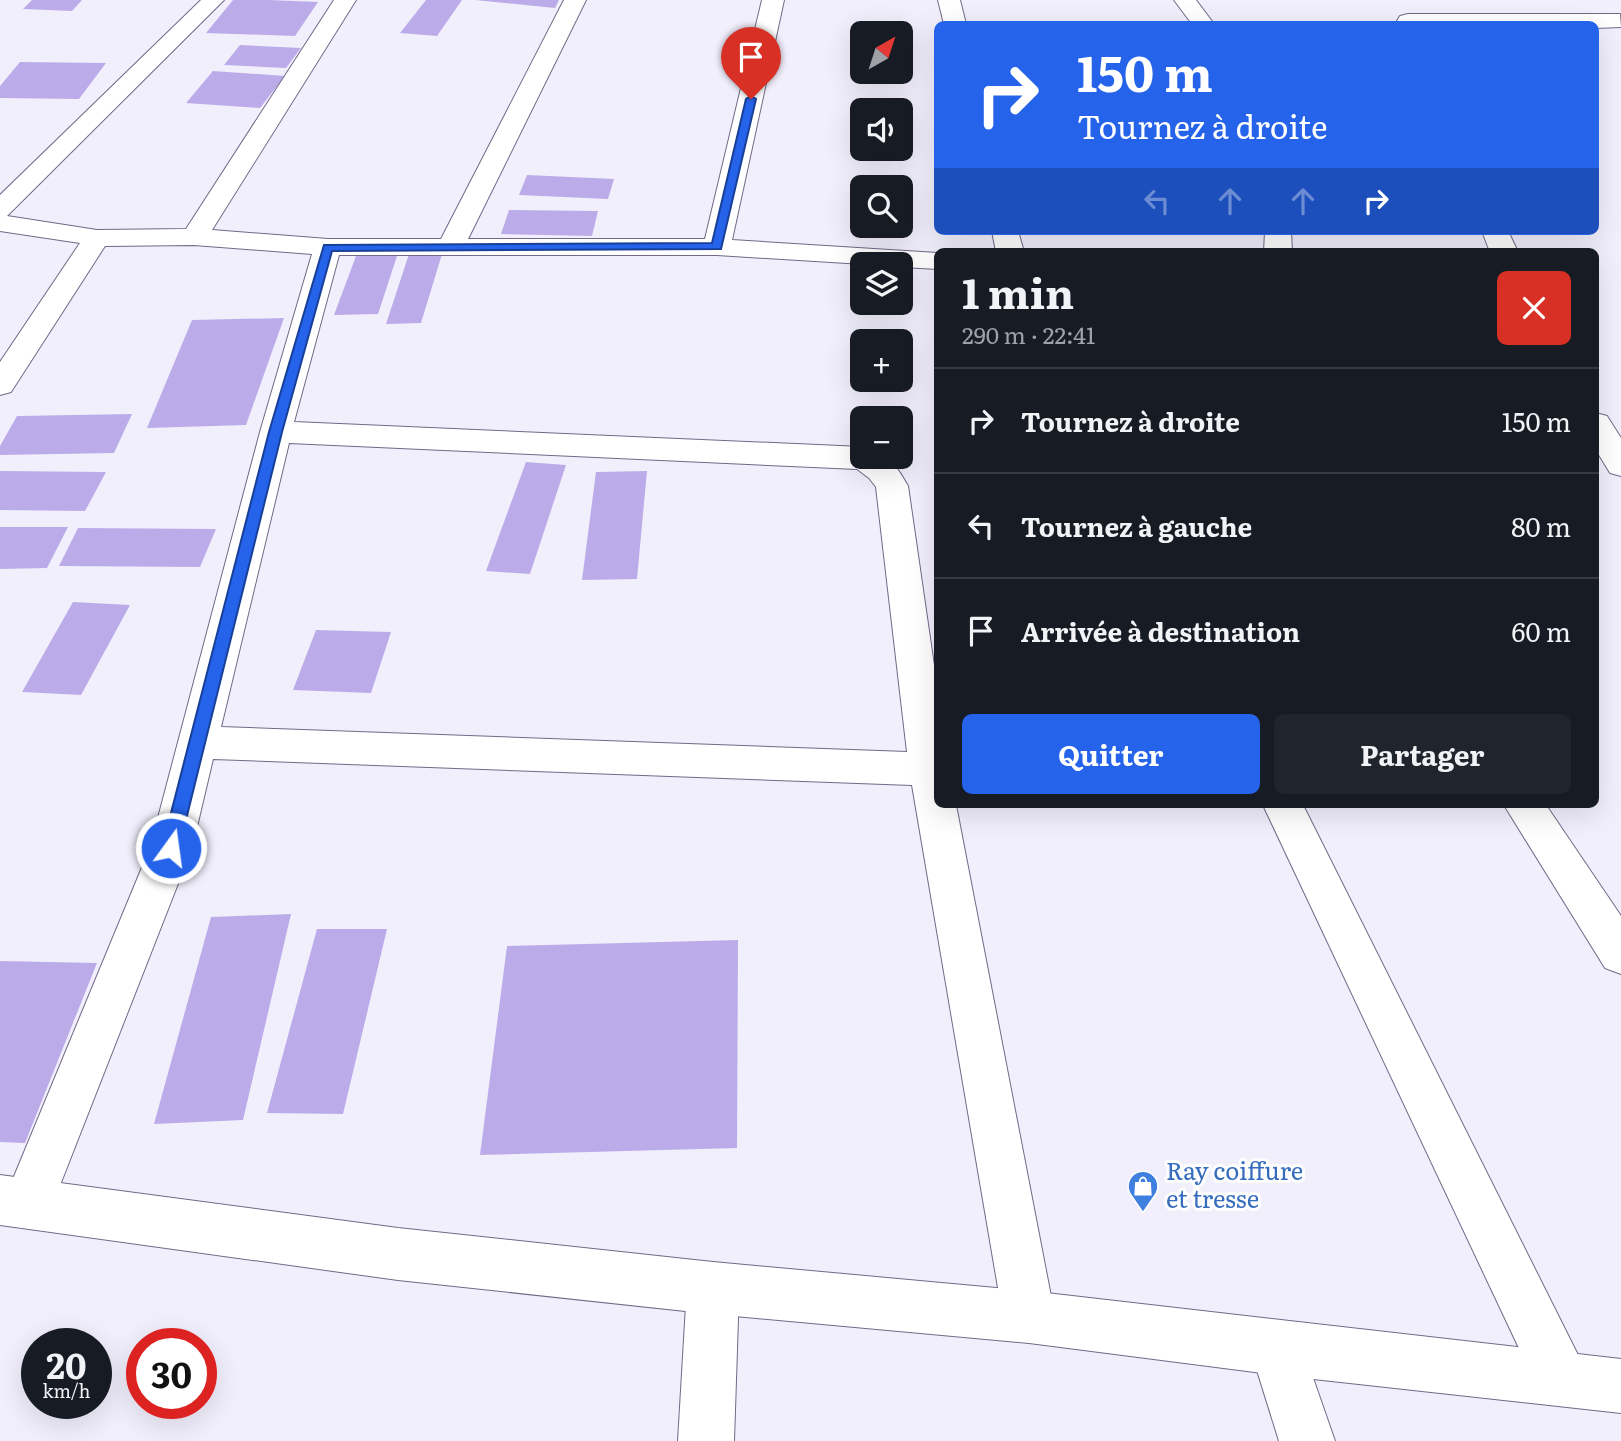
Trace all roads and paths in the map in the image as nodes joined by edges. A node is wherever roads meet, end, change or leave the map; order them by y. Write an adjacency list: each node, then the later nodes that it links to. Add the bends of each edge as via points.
1 (213, 0): 14 (street)
2 (345, 0): 16 (street)
3 (575, 0): 19 (street)
4 (773, 0): 20 (street)
5 (949, 0): 9 (street)
6 (1185, 0): 10 (street)
7 (1395, 0): 11 (street)
8 (1586, 0): 13 (street)
9 (954, 21)
10 (1201, 21)
11 (1408, 21)
12 (1599, 21): 13 (street)
13 (1621, 21)
14 (0, 210)
15 (0, 223): 17 (street)
16 (194, 237): 17 (street); 18 (street)
17 (97, 238): 22 (street)
18 (328, 247): 19 (street); 24 (street)
19 (450, 247): 20 (street)
20 (717, 247): 21 (street)
21 (934, 261)
22 (0, 385)
23 (1599, 428): 25 (street)
24 (275, 432): 26 (street); 27 (street, via 872,462 892,486)
25 (1621, 465)
26 (196, 742): 27 (street); 33 (street, via 171,848)
27 (929, 769): 28 (street)
28 (934, 796)
29 (936, 808): 35 (street)
30 (1284, 808): 37 (street)
31 (1526, 808): 32 (street)
32 (1621, 954)
33 (14, 1202): 34 (street, via 398,1254)
34 (713, 1288): 35 (street); 39 (street)
35 (1029, 1317): 36 (street)
36 (1277, 1348): 37 (street); 40 (street)
37 (1561, 1378): 38 (street)
38 (1621, 1386)
39 (706, 1441)
40 (1307, 1441)

